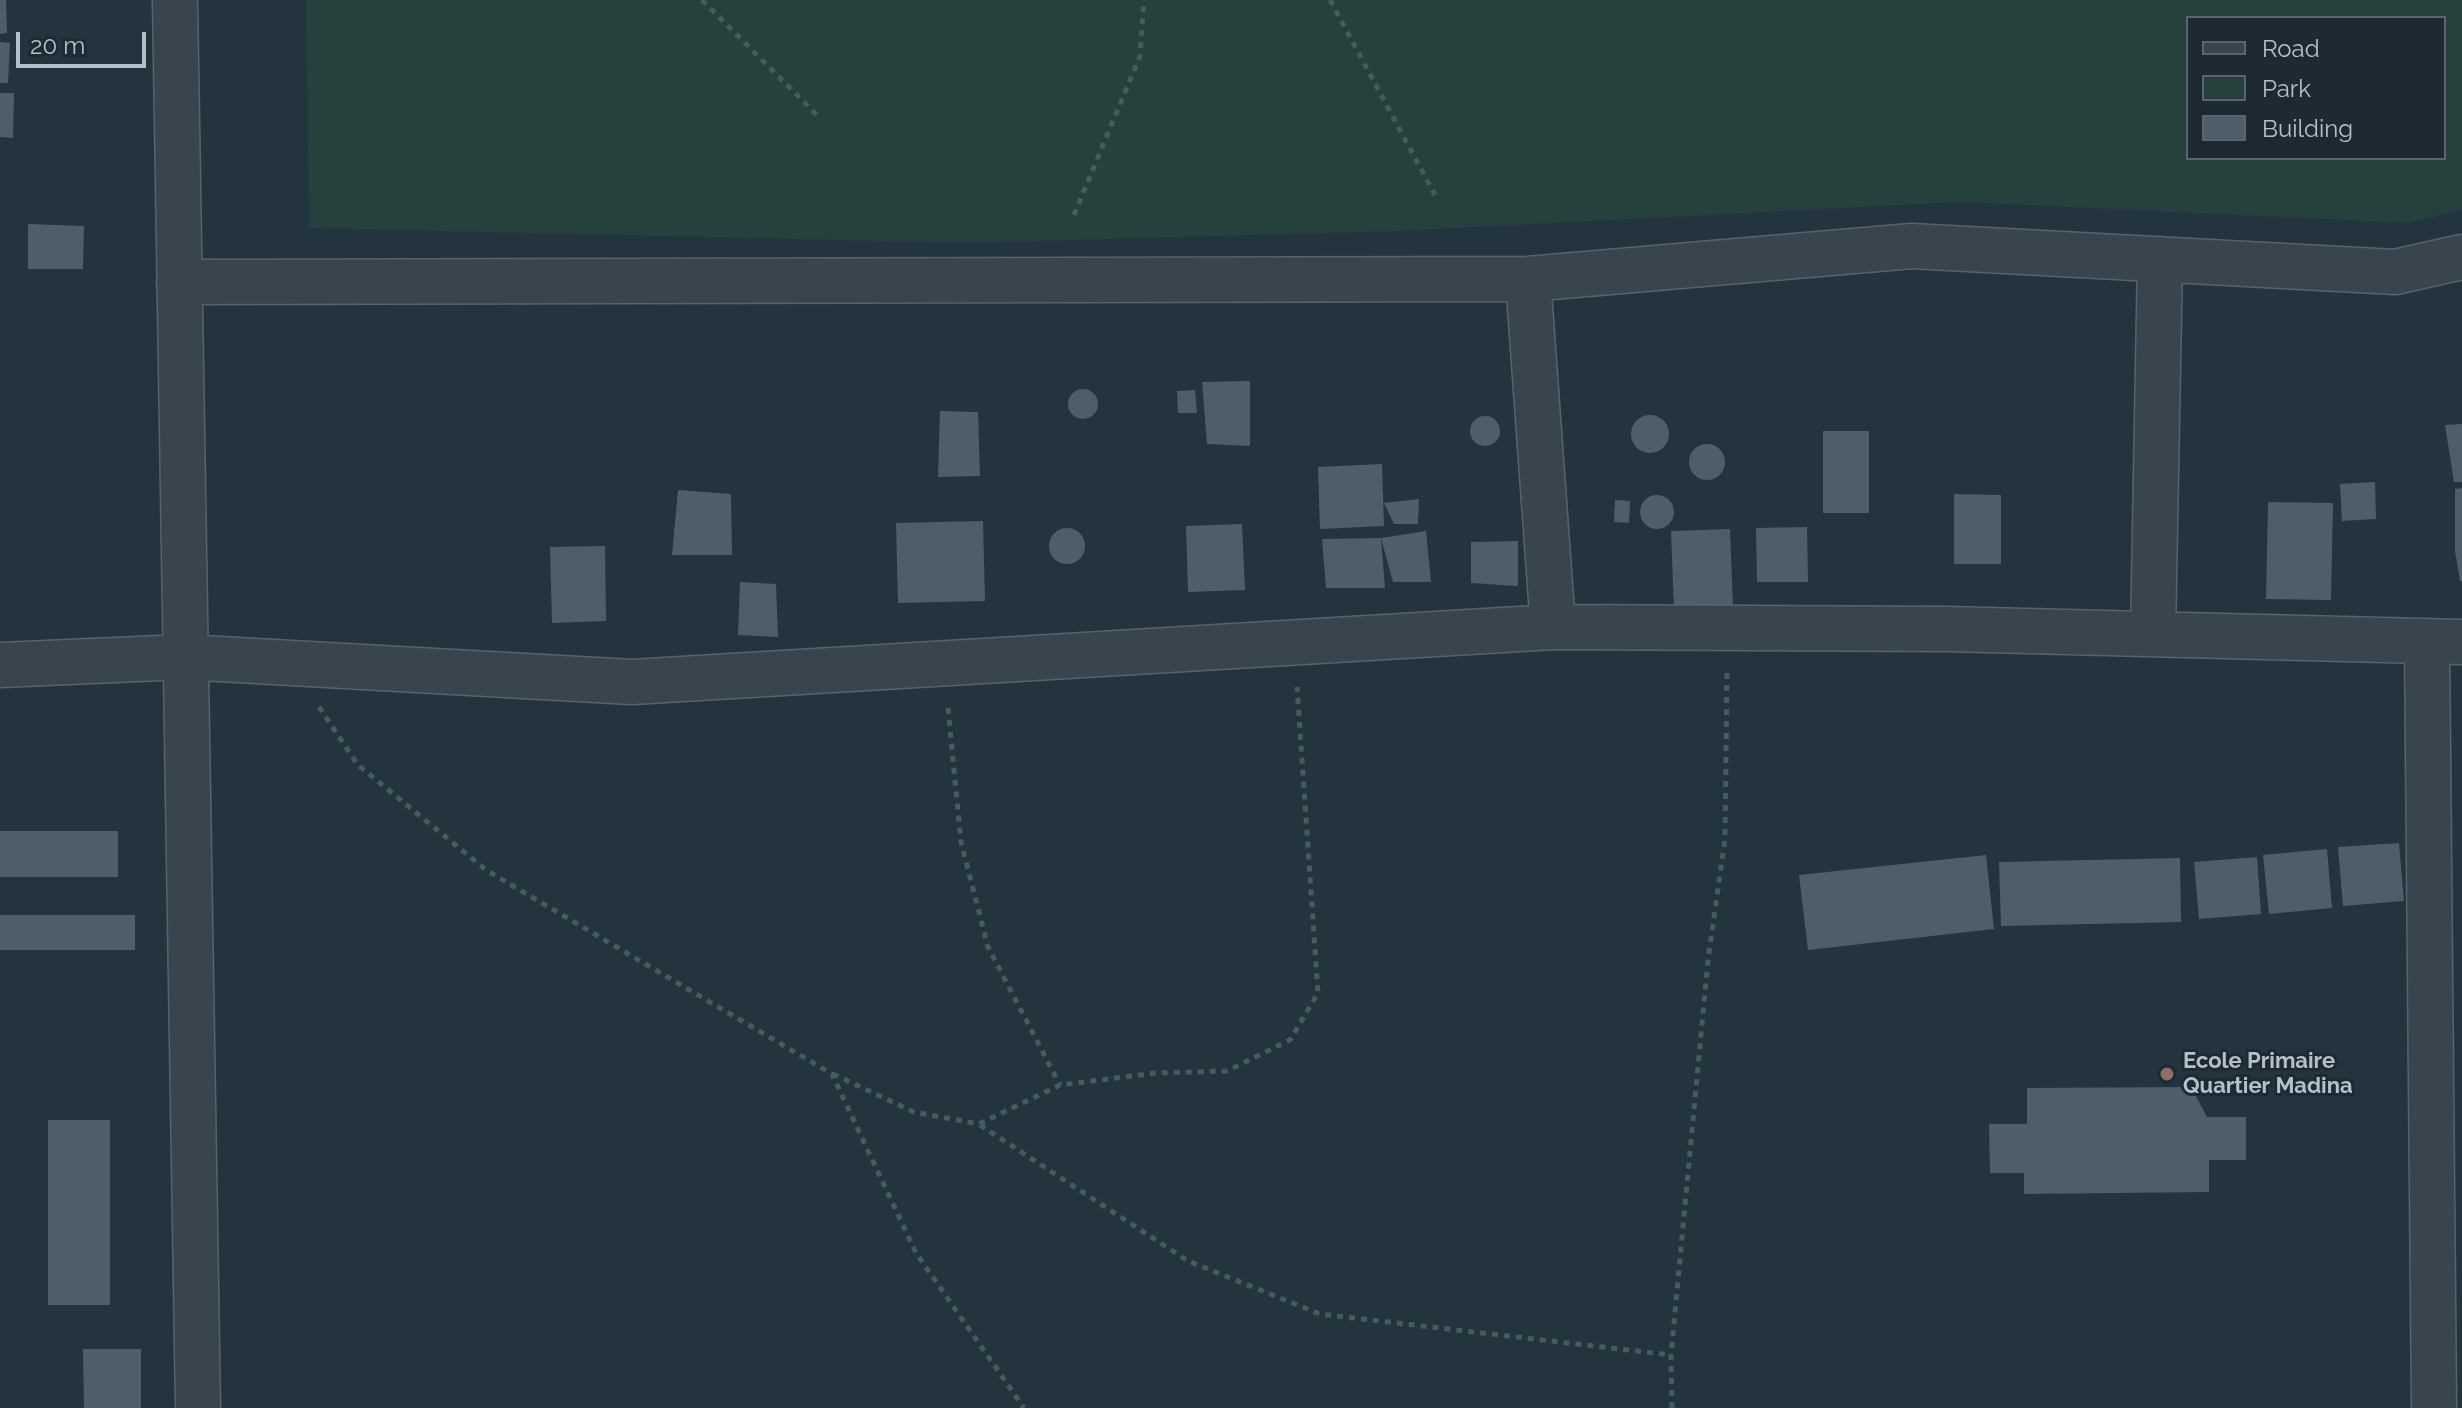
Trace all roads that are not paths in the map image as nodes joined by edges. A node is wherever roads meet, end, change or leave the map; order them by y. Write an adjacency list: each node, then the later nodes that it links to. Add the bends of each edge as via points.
1 (175, 0): 5 (street)
2 (2462, 257): 3 (street, via 2395,272)
3 (2160, 259): 4 (street, via 1912,246); 7 (street)
4 (1528, 279): 5 (street); 6 (street)
5 (179, 282): 9 (street)
6 (1553, 627): 7 (street); 9 (street, via 632,682)
7 (2153, 634): 8 (street)
8 (2444, 641): 11 (street)
9 (184, 657): 10 (street); 12 (street)
10 (0, 665)
11 (2447, 1167): 13 (street)
12 (198, 1408)
13 (2434, 1408)

